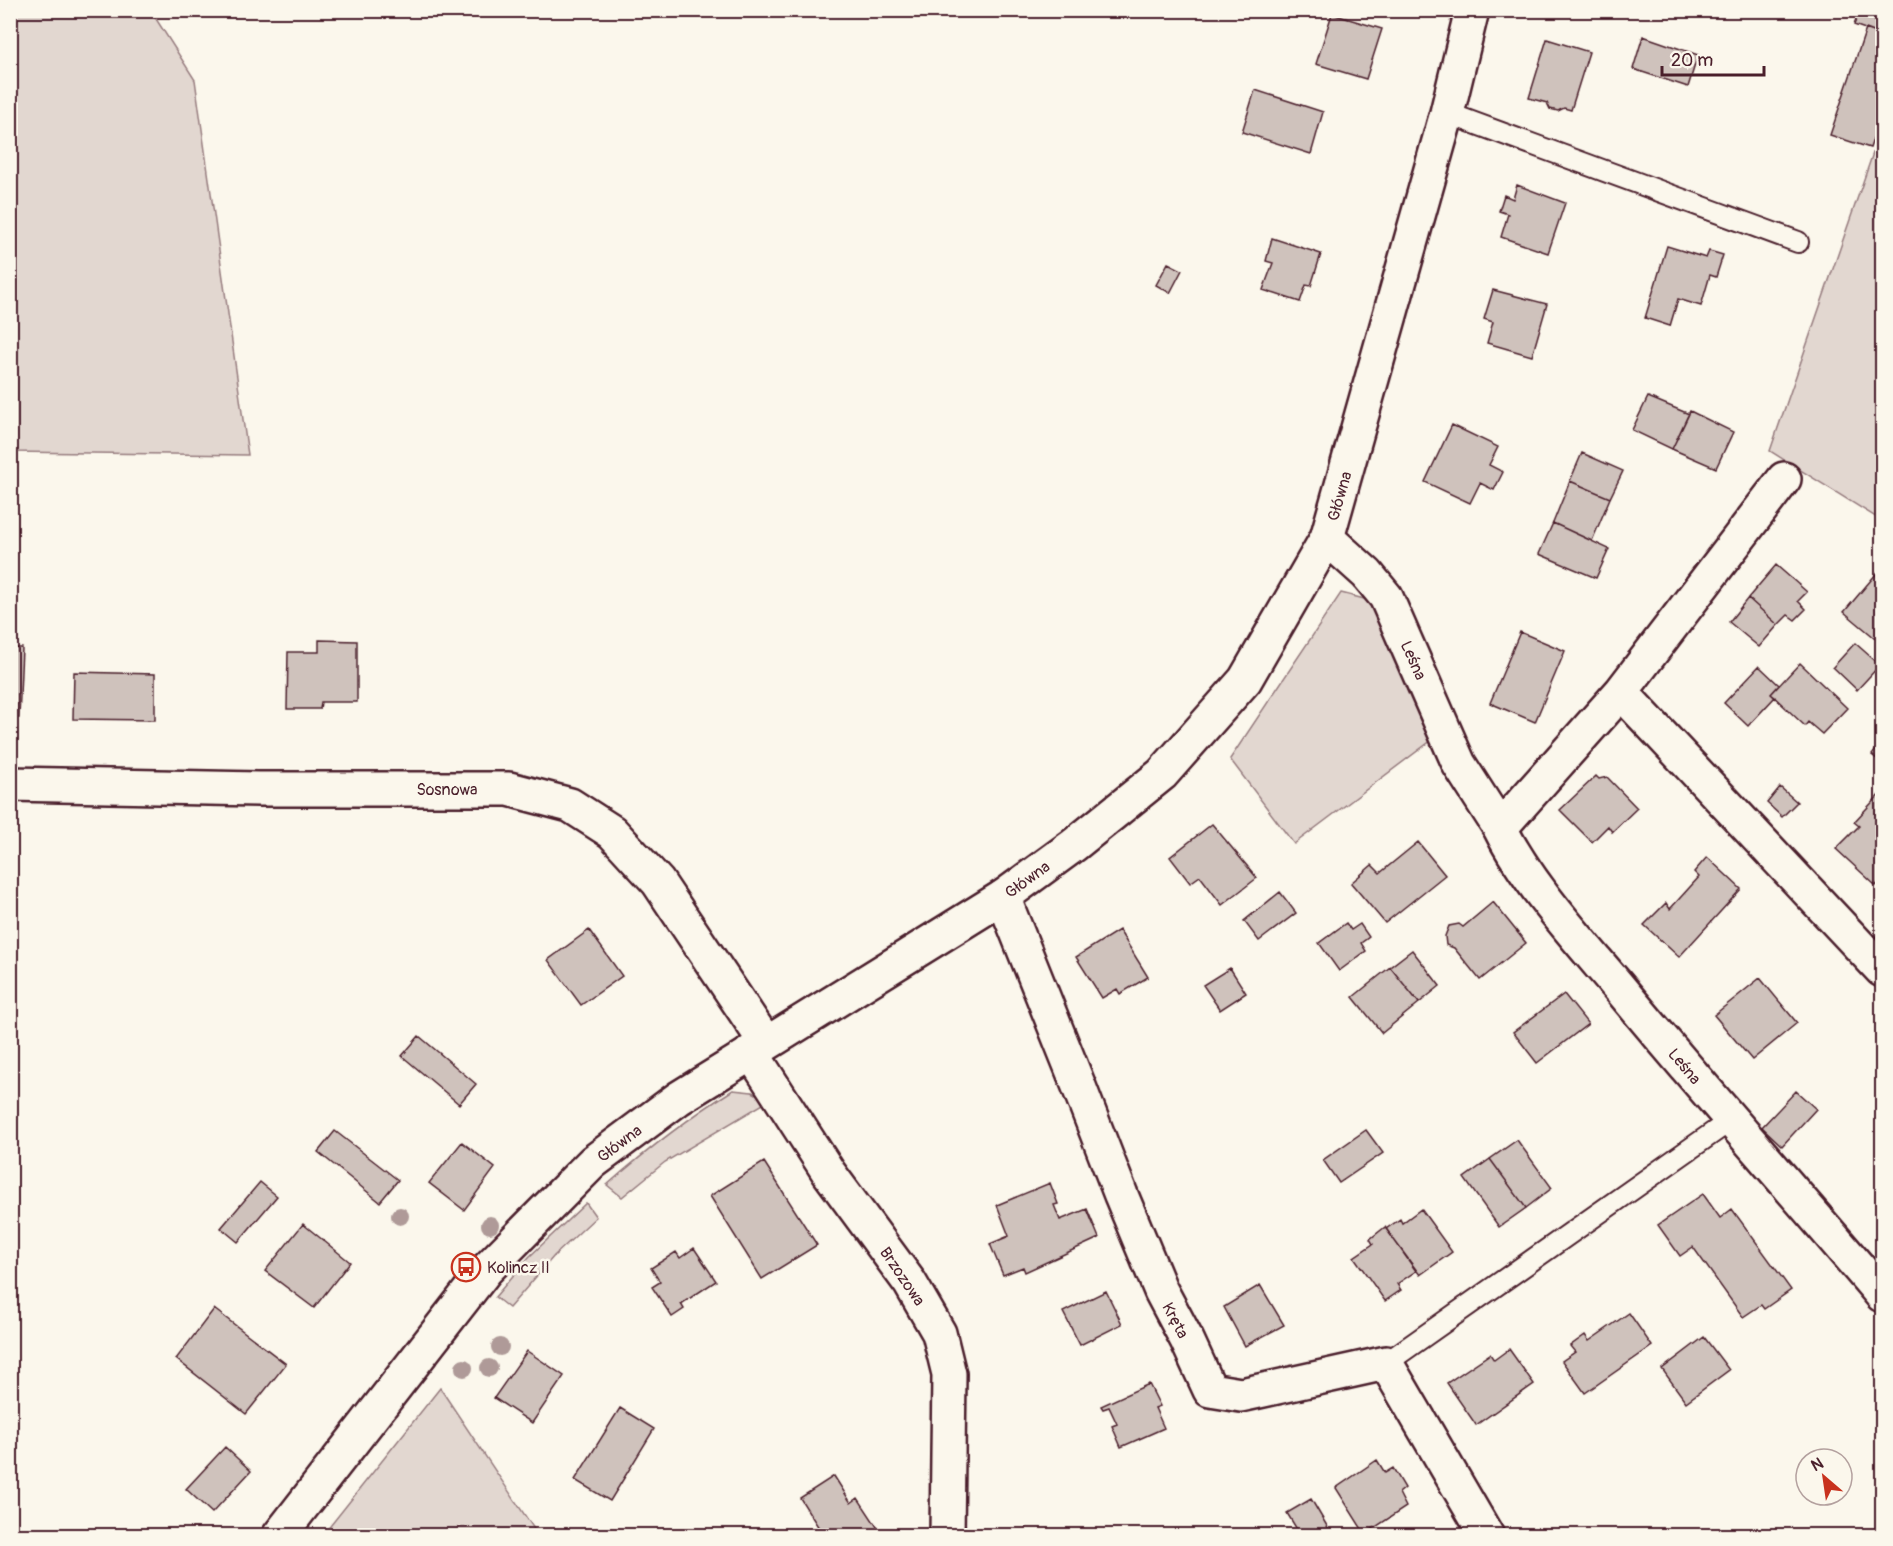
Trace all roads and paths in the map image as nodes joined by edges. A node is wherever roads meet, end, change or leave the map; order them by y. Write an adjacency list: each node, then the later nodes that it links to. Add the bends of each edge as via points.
1 (1472, 10): 2 (street, Główna)
2 (1447, 113): 3 (lane); 5 (street, Główna)
3 (1798, 242)
4 (1784, 479): 6 (street)
5 (1327, 538): 8 (street, Leśna, via 1386,597 1459,764); 9 (street, Główna, via 1245,680 1162,774)
6 (1622, 692): 8 (street); 10 (street)
7 (10, 784): 11 (street, Sosnowa, via 509,789 570,805 612,832 658,882)
8 (1500, 828): 12 (street, Leśna, via 1509,848 1574,933)
9 (1003, 897): 11 (street, Główna); 14 (street, Kręta, via 1161,1291 1210,1390 1241,1395)
10 (1882, 970)
11 (759, 1048): 15 (street, Główna, via 679,1098 593,1162 522,1233 485,1271); 16 (street, Brzozowa, via 830,1173 910,1283 939,1333 949,1374)
12 (1731, 1120): 13 (street, Leśna); 14 (lane)
13 (1882, 1295)
14 (1386, 1363): 17 (street)
15 (279, 1536)
16 (946, 1536)
17 (1487, 1536)

